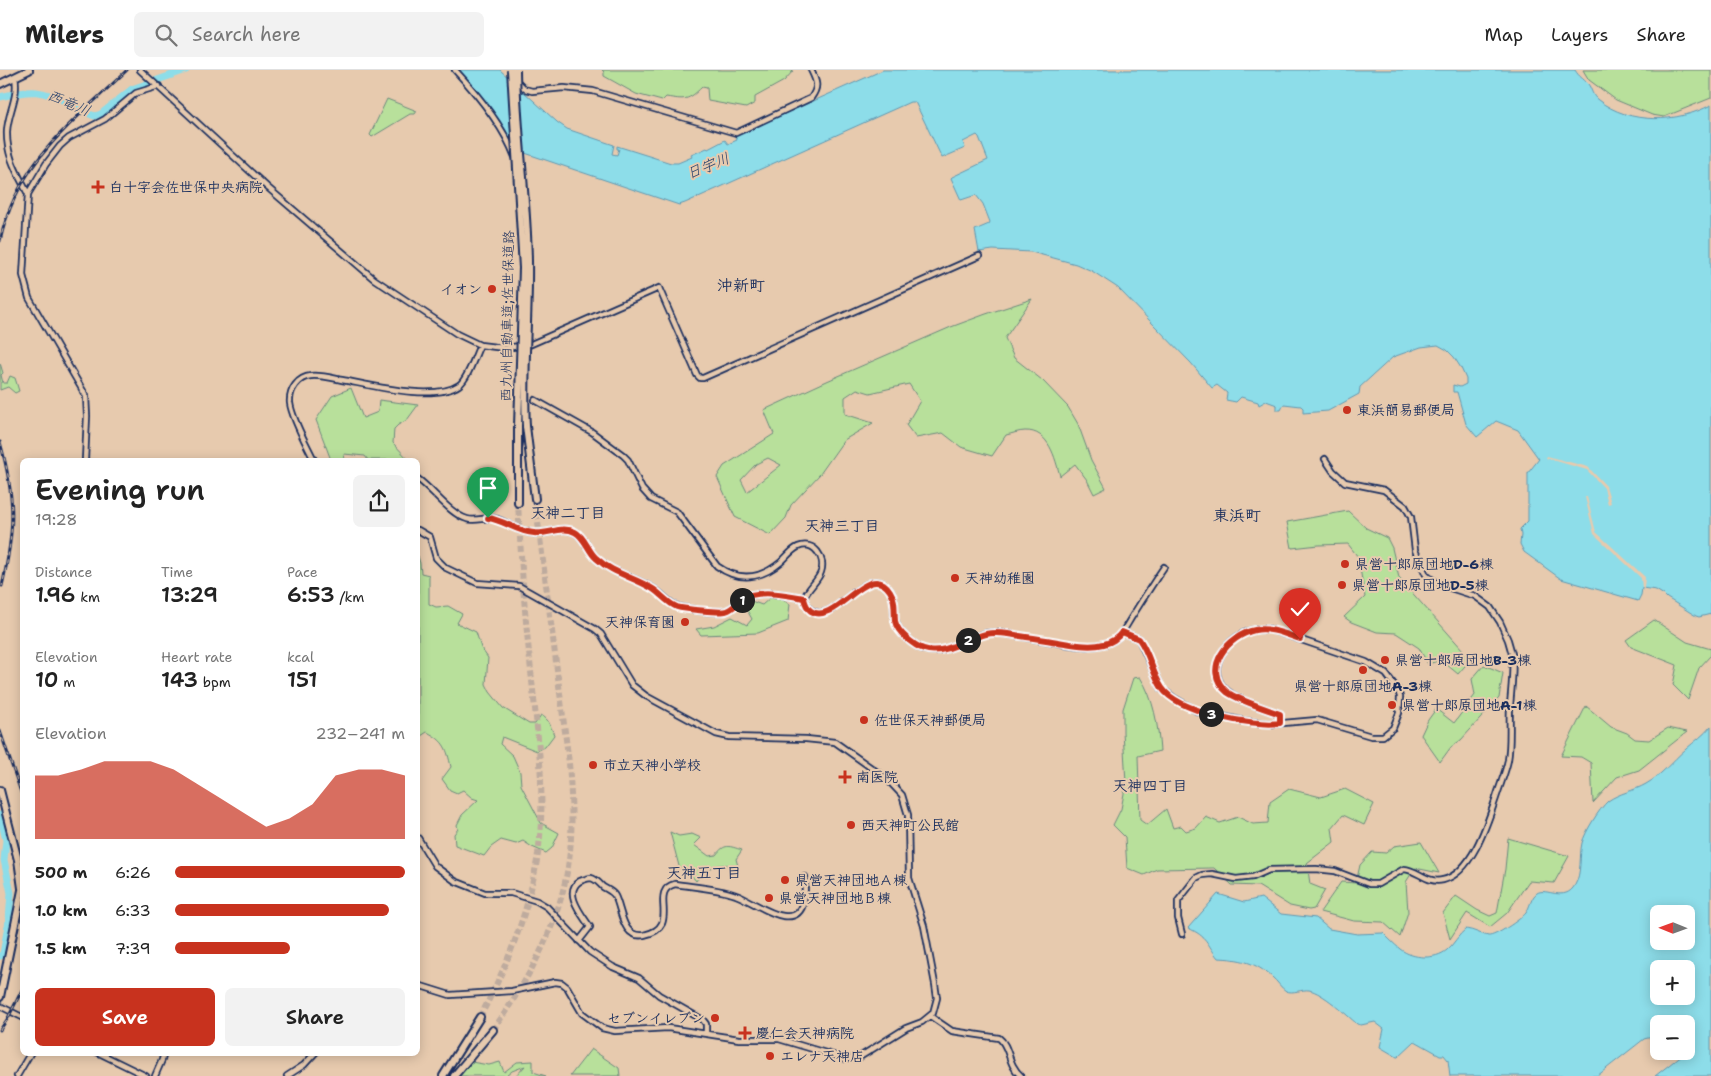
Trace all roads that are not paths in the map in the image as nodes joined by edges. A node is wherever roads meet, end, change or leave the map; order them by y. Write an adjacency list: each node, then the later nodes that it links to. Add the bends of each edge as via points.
1 (29, 70): 7 (highway)
2 (140, 70): 9 (street)
3 (455, 70): 10 (street, via 483,103 511,148)
4 (516, 70): 20 (highway, 西九州自動車道;佐世保道路, bridge, via 528,242 524,375 526,426)
5 (811, 70): 6 (street, via 817,86 811,98 736,133 593,91 564,88 532,91 525,89)
6 (509, 72): 10 (street, bridge); 21 (highway, 西九州自動車道;佐世保道路, bridge, via 523,268)
7 (15, 77): 8 (highway); 11 (street, via 17,90 7,132 9,152)
8 (0, 84)
9 (157, 85): 11 (street, via 136,93 105,119 69,138 46,164); 13 (street, via 273,193 374,279 457,334)
10 (520, 170): 14 (street)
11 (28, 194): 16 (street, via 23,275 29,298 86,396)
12 (979, 256): 14 (street, via 703,378 696,375 659,288)
13 (480, 345): 14 (street, via 504,348); 17 (street, via 464,381 438,392 394,390 319,376 304,378 293,389 290,403)
14 (529, 345)
15 (535, 400): 24 (street, via 592,432 623,455 646,494 677,512 724,571 758,576 769,572 797,548 806,546 816,550 822,569)
16 (85, 458)
17 (313, 458)
18 (1325, 459): 32 (street, via 1345,482 1384,490 1405,506 1411,517 1415,550 1426,575 1438,584 1475,596 1494,611 1511,646 1513,664 1506,768 1481,838 1469,859 1450,878 1428,880 1404,869 1378,884 1326,870 1270,870 1236,879 1206,874 1196,878 1178,902)
19 (420, 481): 24 (street, via 457,514 469,519 496,519 536,534 564,529 574,531 606,566 654,589 677,607 725,611 747,596 762,593)
20 (535, 499)
21 (518, 503)
22 (420, 531): 38 (street, via 430,537 436,558 446,568 478,583 519,586 595,629 632,685 716,734 835,742 898,789 907,808 909,878 924,926 935,984 936,1005)
23 (1164, 567): 25 (street)
24 (804, 598): 25 (street, via 811,610 821,613 867,584 884,584 894,602 899,629 923,649 931,651 940,651 989,633 1095,645 1110,642)
25 (1122, 632): 26 (street, via 1139,639 1162,689 1182,703 1197,711 1244,721)
26 (1280, 723): 26 (street, via 1317,720 1371,736 1383,736 1396,723 1400,697 1386,674 1366,662 1269,629 1246,632 1224,648 1217,665 1219,680 1235,696 1280,714)
27 (0, 790): 29 (highway)
28 (420, 841): 33 (street, via 435,866 455,881 485,893 511,893 537,901 547,907)
29 (20, 874)
30 (805, 877): 33 (street, via 801,908 797,914 788,917 776,915 735,894 670,885 663,894 663,924 641,935 633,934 627,928 614,895 597,881 584,879 573,890 574,900 590,927)
31 (20, 899): 35 (highway)
32 (1182, 934)
33 (579, 941): 41 (street, via 605,963 639,978 659,995 703,1020)
34 (420, 986): 41 (street, via 450,995 496,993 562,983 582,1012 602,1028 668,1028)
35 (0, 997)
36 (0, 1006): 37 (street)
37 (20, 1016)
38 (930, 1016): 41 (street, via 852,1059 779,1039 739,1039); 52 (street, via 952,1031 1003,1040 1014,1070)
39 (480, 1017): 50 (highway)
40 (493, 1030): 51 (highway)
41 (706, 1033)
42 (28, 1056): 46 (street)
43 (105, 1056): 47 (street)
44 (163, 1056): 48 (street)
45 (312, 1056): 49 (street)
46 (17, 1076)
47 (146, 1076)
48 (155, 1076)
49 (287, 1076)
50 (442, 1076)
51 (454, 1076)
52 (1021, 1076)

